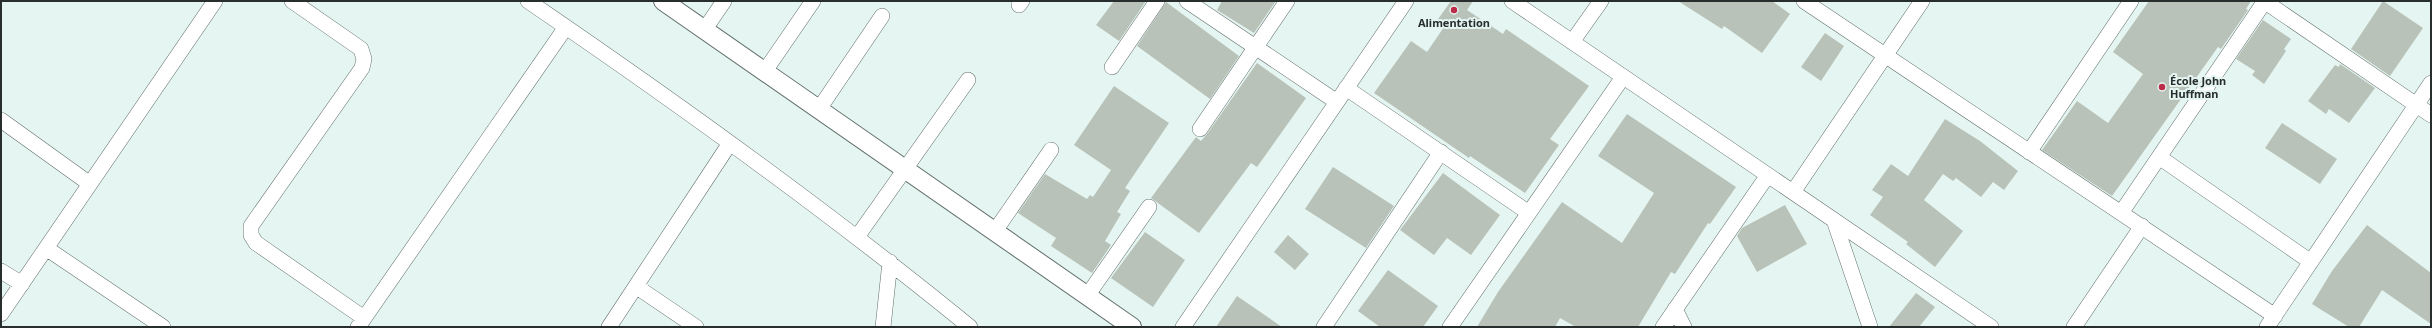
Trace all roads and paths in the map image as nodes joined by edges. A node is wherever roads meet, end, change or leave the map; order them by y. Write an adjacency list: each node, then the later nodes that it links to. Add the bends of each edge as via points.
1 (214, 1): 42 (street)
2 (292, 1): 61 (street, via 361,49 364,59 362,68 251,226 250,234 256,243)
3 (528, 1): 18 (street)
4 (663, 1): 19 (street)
5 (724, 1): 19 (street)
6 (813, 1): 24 (street)
7 (1157, 1): 23 (street)
8 (1187, 1): 21 (street)
9 (1287, 1): 21 (street)
10 (1406, 1): 28 (street)
11 (1512, 1): 20 (street)
12 (1601, 1): 20 (street)
13 (1804, 1): 22 (street)
14 (1922, 1): 22 (street)
15 (2131, 1): 38 (street)
16 (2265, 1): 30 (street); 39 (street)
17 (882, 16): 31 (street)
18 (566, 27): 35 (street); 61 (street)
19 (705, 29): 24 (street)
20 (1572, 42): 25 (street)
21 (1256, 48): 29 (street); 34 (street)
22 (1885, 55): 38 (street); 43 (street)
23 (1112, 68)
24 (765, 71): 31 (street)
25 (1623, 77): 41 (street); 45 (street)
26 (968, 80): 40 (street)
27 (2431, 83): 30 (street)
28 (1346, 88): 29 (street); 37 (street)
29 (1337, 102): 68 (street)
30 (2416, 105): 32 (street); 53 (street)
31 (820, 109): 40 (street)
32 (2431, 115)
33 (1, 120): 42 (street)
34 (1200, 129)
35 (730, 143): 50 (street); 56 (street)
36 (1051, 150): 49 (street)
37 (1441, 152): 45 (street); 69 (street)
38 (2029, 152): 46 (street)
39 (2159, 158): 46 (street); 53 (street)
40 (906, 168): 49 (street); 50 (street)
41 (1768, 175): 43 (street); 58 (street)
42 (90, 184): 51 (street)
43 (1793, 192): 47 (street)
44 (1150, 207): 57 (street)
45 (1529, 213): 70 (street)
46 (2122, 213): 48 (street)
47 (1834, 220): 73 (street); 74 (street)
48 (2142, 226): 60 (street); 75 (street)
49 (995, 231): 57 (street)
50 (857, 237): 52 (street)
51 (46, 248): 55 (street); 63 (street)
52 (890, 262): 62 (street); 66 (street)
53 (2311, 262): 60 (street)
54 (1, 271): 55 (street)
55 (22, 284): 59 (street)
56 (637, 287): 64 (street); 65 (street)
57 (1087, 296): 67 (street)
58 (1676, 309): 71 (street); 72 (street)
59 (1, 314)
60 (2271, 321)
61 (361, 323)
62 (963, 324)
63 (163, 327)
64 (609, 327)
65 (696, 327)
66 (883, 327)
67 (1132, 327)
68 (1183, 327)
69 (1324, 327)
70 (1450, 327)
71 (1663, 327)
72 (1684, 327)
73 (1870, 327)
74 (1991, 327)
75 (2074, 327)

